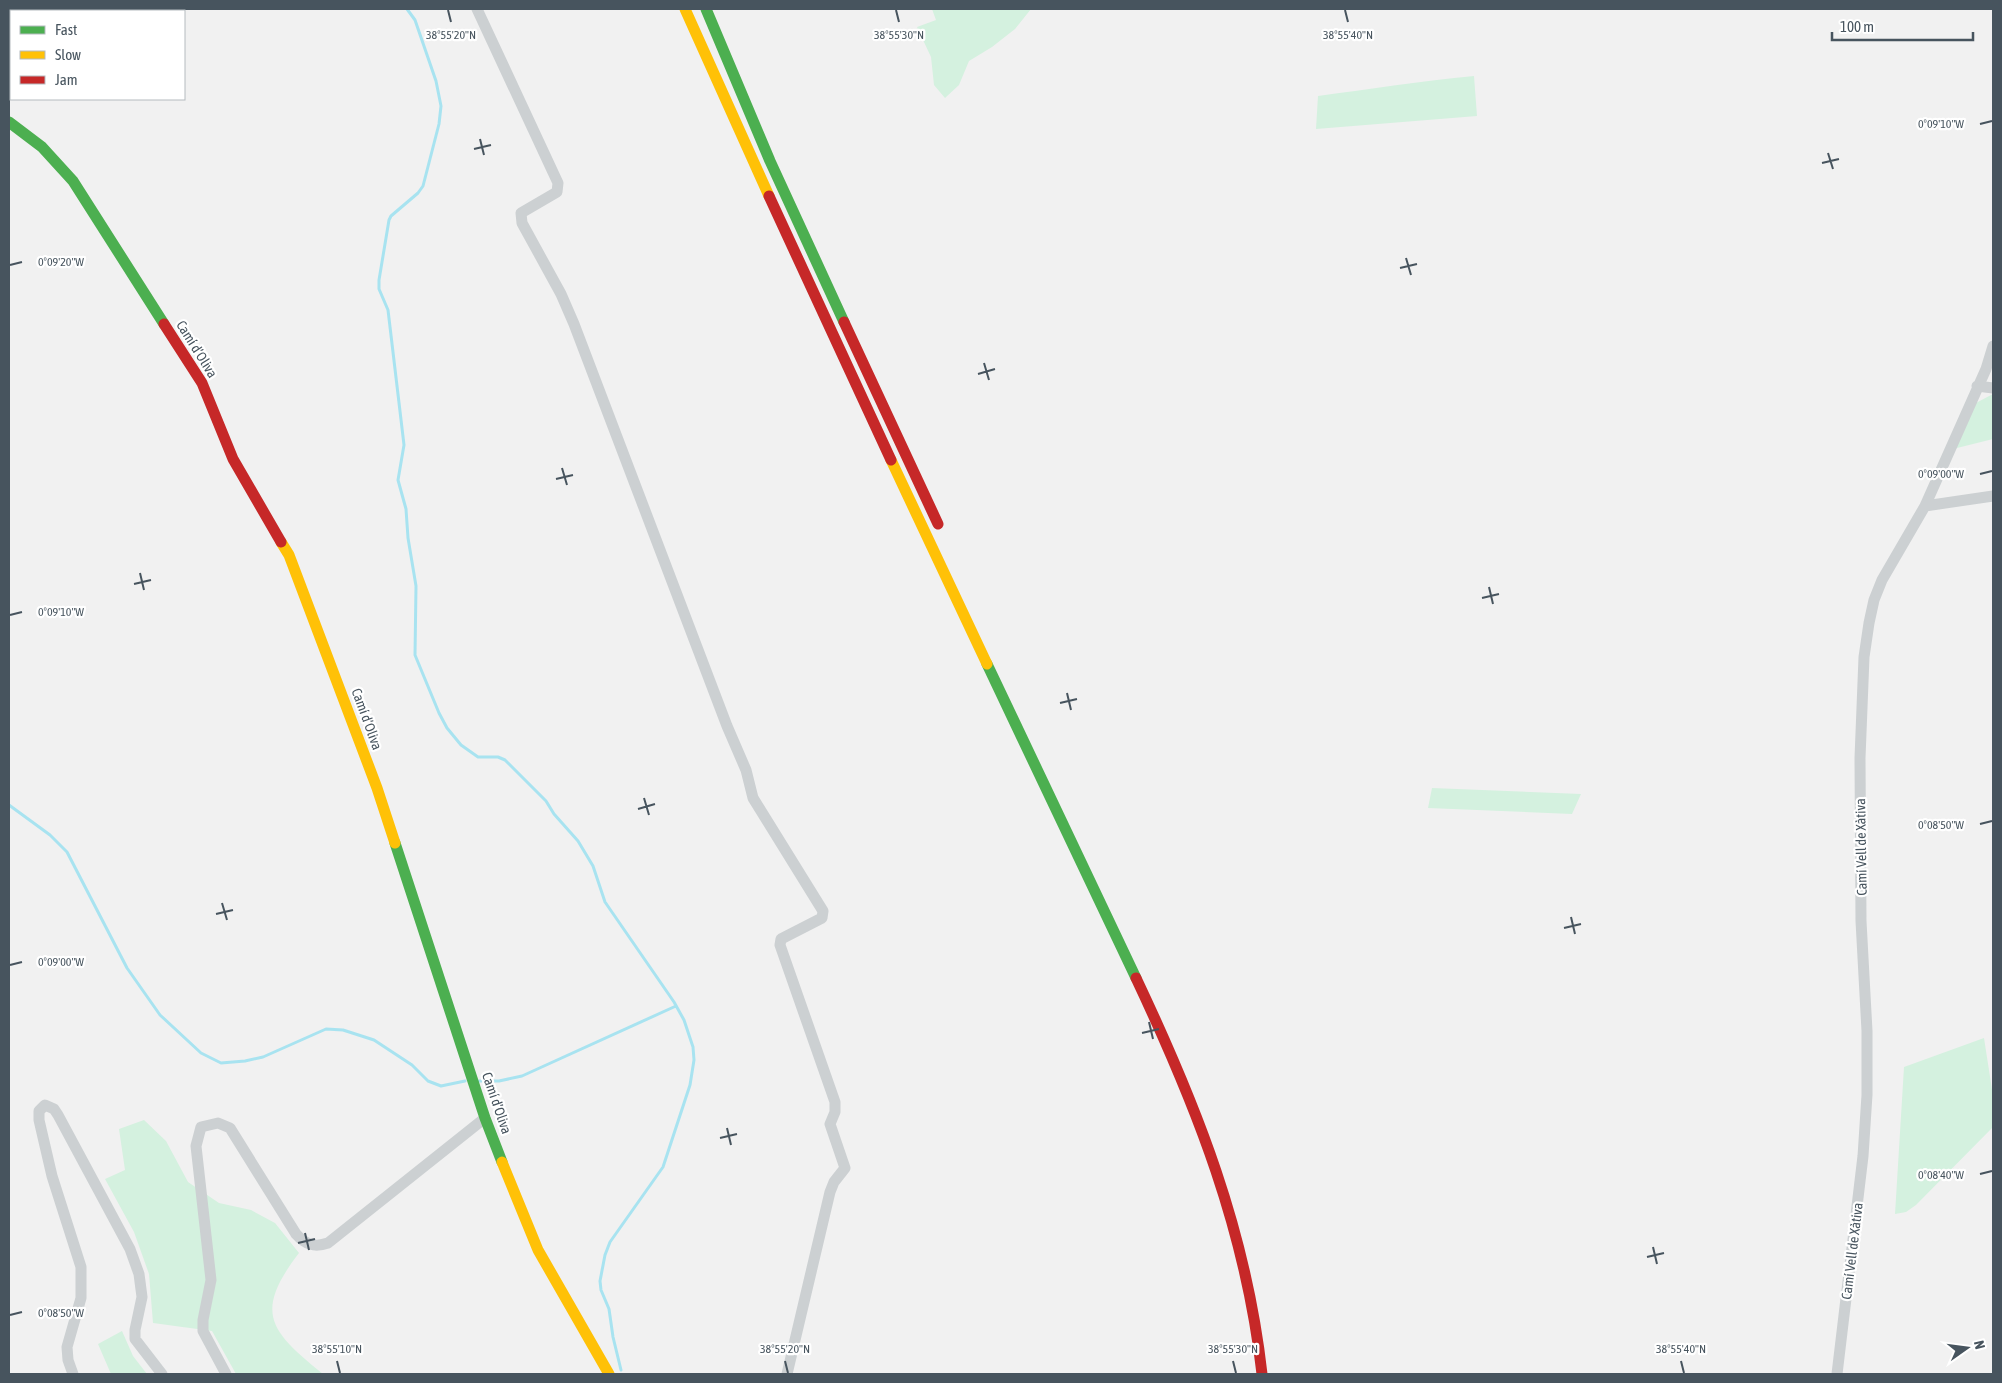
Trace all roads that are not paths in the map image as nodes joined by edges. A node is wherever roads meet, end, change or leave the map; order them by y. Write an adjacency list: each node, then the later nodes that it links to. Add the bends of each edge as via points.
1 (478, 9): 17 (street, via 558,183 557,192 521,214 522,223 574,324 746,770 753,798 823,912 822,918 781,939 780,945 835,1102 830,1124 845,1168 830,1192)
2 (684, 9): 12 (main road, via 836,345 1176,1062 1230,1204)
3 (706, 9): 10 (main road, via 778,179)
4 (9, 122): 11 (main road, Camí d’Oliva, via 42,147 72,180 192,365 233,459 289,555 373,779)
5 (1993, 346): 6 (street, Camí Vell de Xàtiva)
6 (1977, 386): 7 (street); 9 (street, Camí Vell de Xàtiva)
7 (1993, 388)
8 (1993, 496): 9 (street)
9 (1925, 506): 20 (street, Camí Vell de Xàtiva, via 1874,600 1864,657 1860,777 1867,1095 1863,1156)
10 (943, 534)
11 (485, 1118): 15 (street, via 322,1245 308,1244 296,1234 230,1128 218,1123 202,1127 196,1146 211,1280 203,1324 206,1338); 16 (main road, Camí d’Oliva, via 529,1232)
12 (1255, 1314): 18 (main road, via 1252,1338); 19 (main road)
13 (73, 1374): 14 (street, via 67,1347 81,1298 81,1267 52,1176 39,1120 39,1110 45,1105 58,1115 130,1249 139,1274 142,1297 135,1339)
14 (162, 1374)
15 (226, 1374)
16 (610, 1374)
17 (787, 1374)
18 (1256, 1374)
19 (1262, 1374)
20 (1837, 1374)

